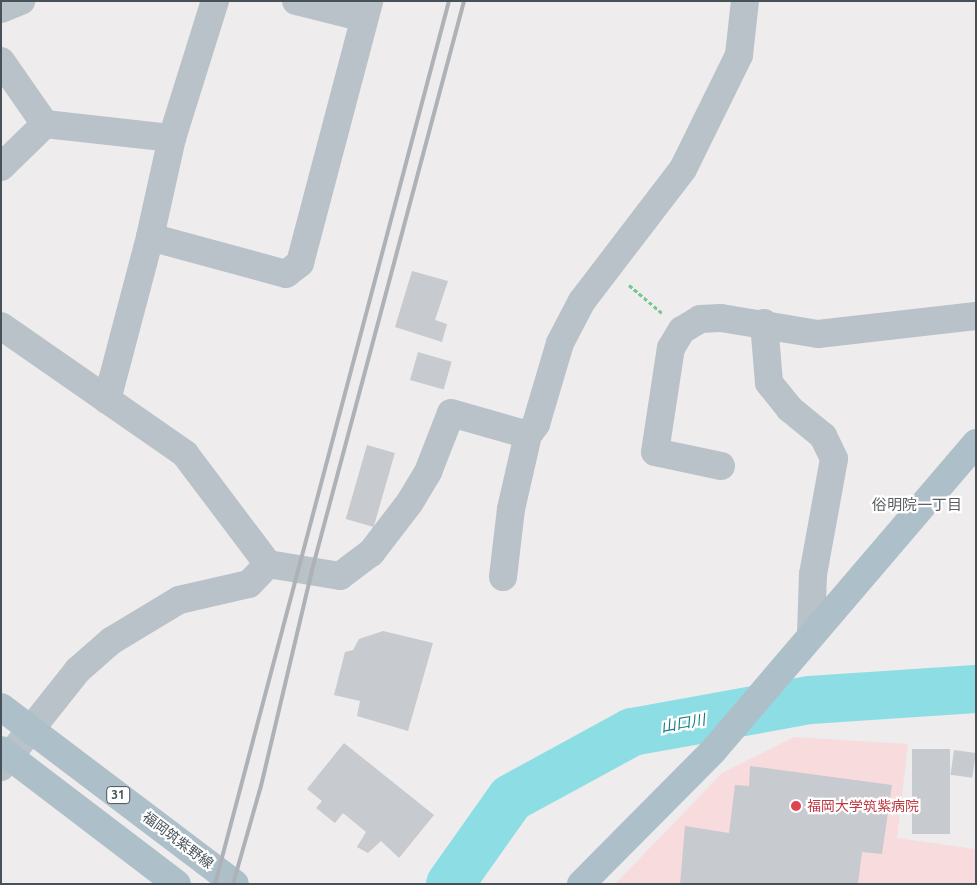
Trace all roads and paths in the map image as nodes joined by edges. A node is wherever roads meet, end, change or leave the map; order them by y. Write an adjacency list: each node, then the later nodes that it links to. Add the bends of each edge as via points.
1 (21, 1): 5 (street)
2 (214, 1): 9 (street)
3 (296, 1): 6 (street)
4 (745, 1): 12 (street, via 739,55 683,170)
5 (1, 8)
6 (367, 10): 11 (street, via 300,263 286,274)
7 (1, 61): 8 (street)
8 (45, 124): 9 (street); 10 (street)
9 (172, 138): 11 (street)
10 (1, 168)
11 (150, 237): 17 (street)
12 (608, 268): 16 (path); 18 (street, via 582,301 560,343 536,424)
13 (976, 316): 14 (street, via 818,334)
14 (764, 323): 16 (street, via 700,319); 23 (street, via 769,383 790,409 823,436 834,459 813,574)
15 (1, 326): 17 (street)
16 (682, 330): 20 (street, via 671,348 655,452)
17 (108, 400): 21 (street, via 185,454)
18 (528, 436): 21 (street, via 451,413 428,472 410,502 371,553 340,576); 22 (street, via 511,509)
19 (976, 442): 23 (main road)
20 (721, 466)
21 (268, 564): 25 (street, via 249,584 179,600 111,641 78,670)
22 (502, 577)
23 (805, 642): 28 (main road, via 714,751)
24 (1, 707): 27 (main road, 福岡筑紫野線 / 31)
25 (2, 761): 26 (main road, 31)
26 (177, 884)
27 (235, 884)
28 (581, 884)

